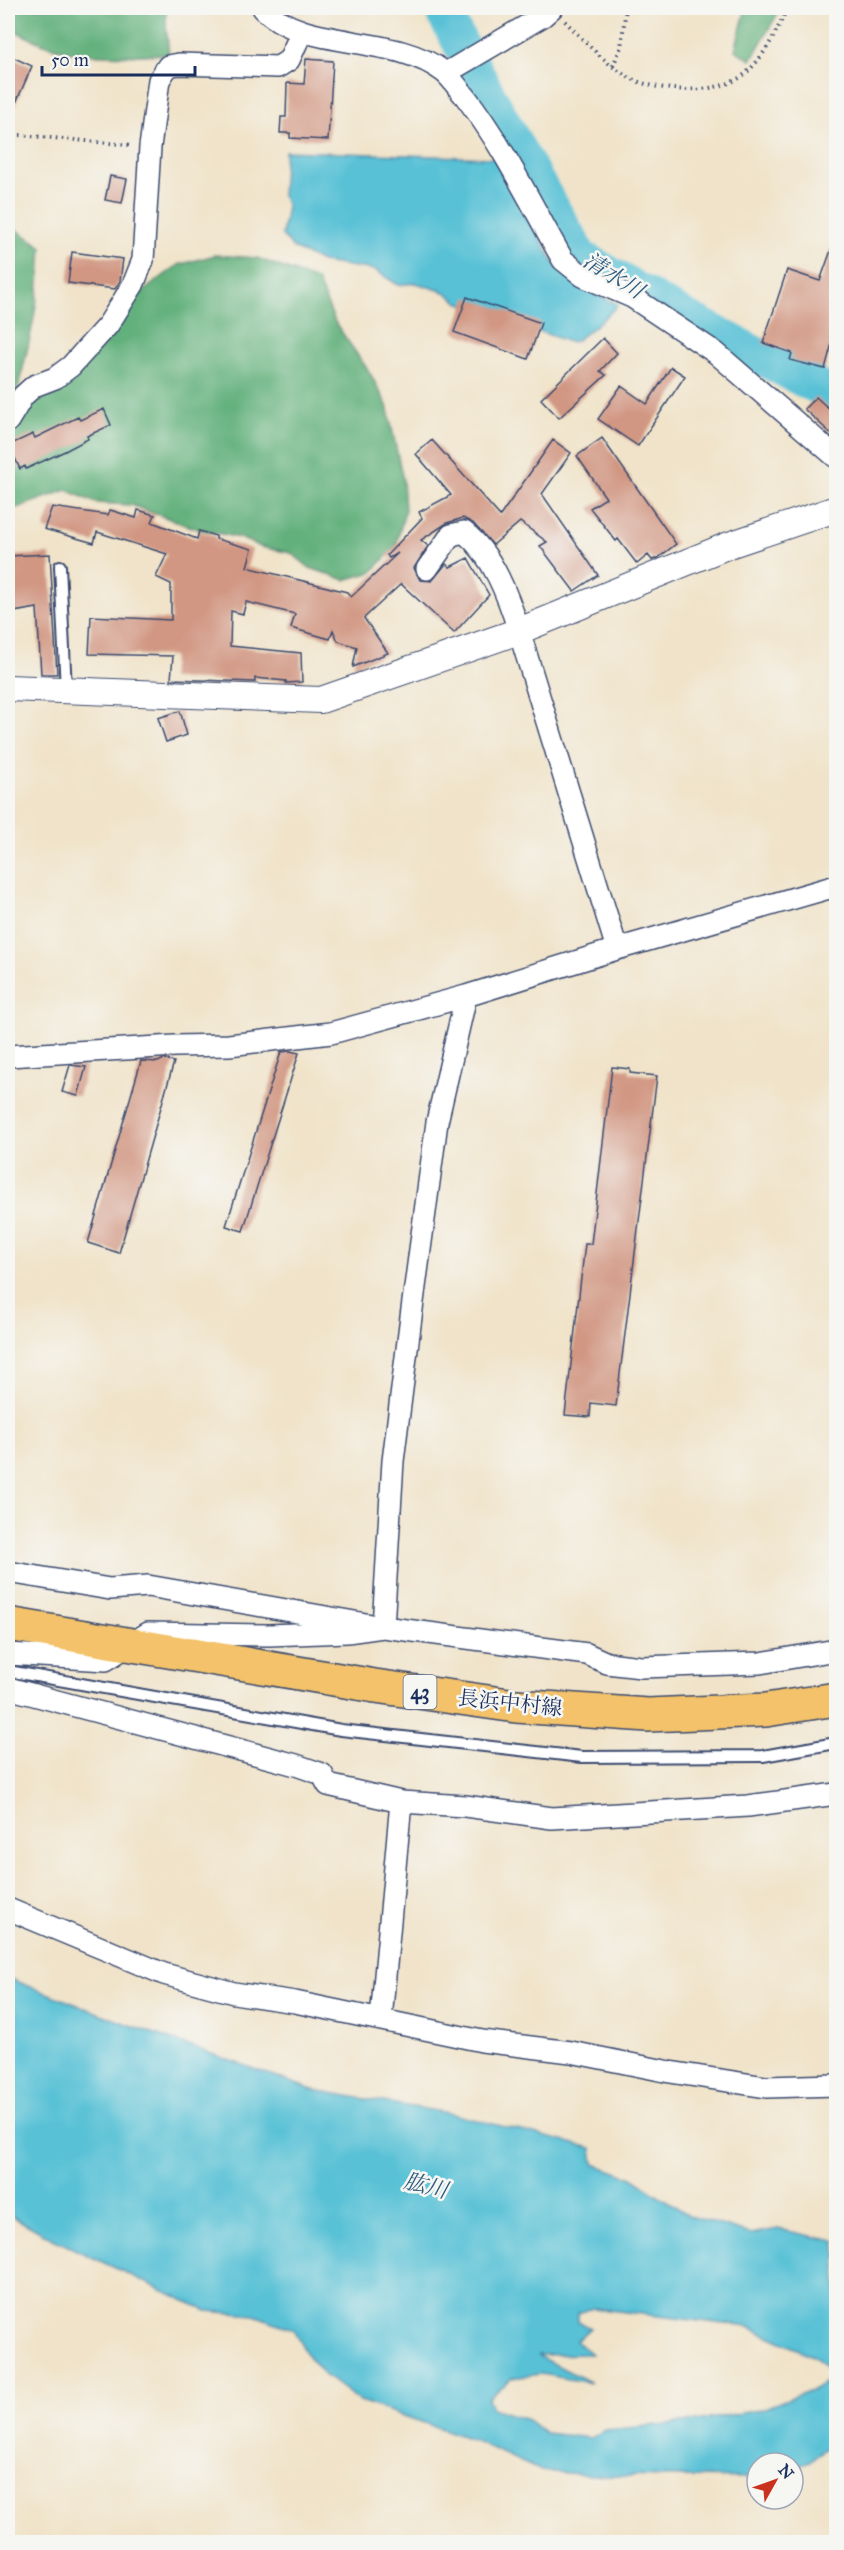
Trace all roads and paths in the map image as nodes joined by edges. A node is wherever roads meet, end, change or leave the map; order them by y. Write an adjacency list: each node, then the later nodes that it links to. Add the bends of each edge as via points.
1 (263, 8): 5 (street, via 274,20)
2 (552, 8): 6 (path); 7 (street)
3 (626, 8): 6 (path, via 621,47)
4 (787, 8): 6 (path, via 766,50 744,75 721,85 687,90 656,87)
5 (302, 31): 7 (street, via 391,49 422,59); 9 (street, via 289,60 278,67 168,66 159,80)
6 (613, 66)
7 (446, 73): 11 (street, via 480,115 563,260 583,276 632,297 716,353)
8 (8, 134): 9 (path)
9 (150, 147): 10 (street, via 143,260 133,285 108,325 71,366 55,378 33,386)
10 (8, 421)
11 (837, 458)
12 (837, 509): 15 (street, via 729,545)
13 (60, 566): 17 (lane)
14 (427, 569): 15 (street, via 451,535 465,531 492,567)
15 (519, 631): 17 (street, via 321,700); 19 (street)
16 (8, 688): 17 (street)
17 (66, 690)
18 (837, 886): 19 (street)
19 (617, 949): 20 (street)
20 (466, 996): 21 (street, via 331,1033 285,1040); 24 (street, via 437,1122 411,1317 393,1461)
21 (8, 1056)
22 (8, 1572): 24 (street, via 110,1589 148,1586)
23 (8, 1624): 25 (main road, 長浜中村線 / 43)
24 (383, 1627): 25 (street, via 269,1635 148,1633); 26 (street, via 586,1654 607,1663 641,1667 760,1664)
25 (129, 1646): 27 (street, via 106,1660); 30 (main road, 長浜中村線 / 43, via 516,1706 648,1715 766,1710)
26 (837, 1650)
27 (8, 1654)
28 (8, 1671): 31 (lane, via 341,1730 582,1757 763,1756)
29 (8, 1688): 33 (street, via 296,1765 322,1774 328,1785)
30 (837, 1699)
31 (837, 1743)
32 (837, 1794): 33 (street, via 748,1806 552,1818)
33 (401, 1802): 35 (street)
34 (8, 1909): 35 (street, via 164,1974 234,1993)
35 (381, 2019): 36 (street, via 482,2041 571,2052 766,2087)
36 (837, 2085)

